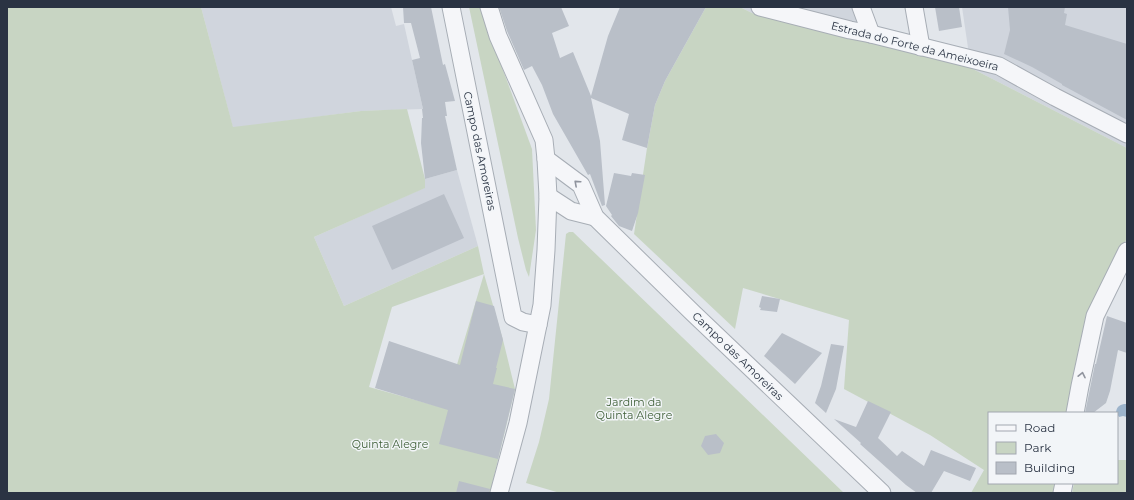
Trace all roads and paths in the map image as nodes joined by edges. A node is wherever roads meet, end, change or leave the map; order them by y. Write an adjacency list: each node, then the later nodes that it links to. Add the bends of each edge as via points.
1 (450, 7): 13 (street, Campo das Amoreiras, via 513,317)
2 (490, 7): 9 (street, via 498,36 544,140)
3 (760, 7): 6 (street, Estrada do Forte da Ameixoeira)
4 (861, 7): 6 (street)
5 (914, 7): 7 (street)
6 (871, 34): 7 (street, Estrada do Forte da Ameixoeira)
7 (921, 47): 8 (street, Estrada do Forte da Ameixoeira, via 999,66)
8 (1127, 134)
9 (546, 159): 10 (street); 11 (street, Campo das Amoreiras, one-way to 9, via 582,186)
10 (548, 196): 11 (street, via 571,211); 13 (street, via 542,305)
11 (595, 217): 16 (street, Campo das Amoreiras)
12 (1127, 250): 14 (street, one-way to 12, via 1095,316)
13 (538, 325): 15 (street, via 518,423)
14 (1075, 412)
15 (499, 493)
16 (882, 493)

